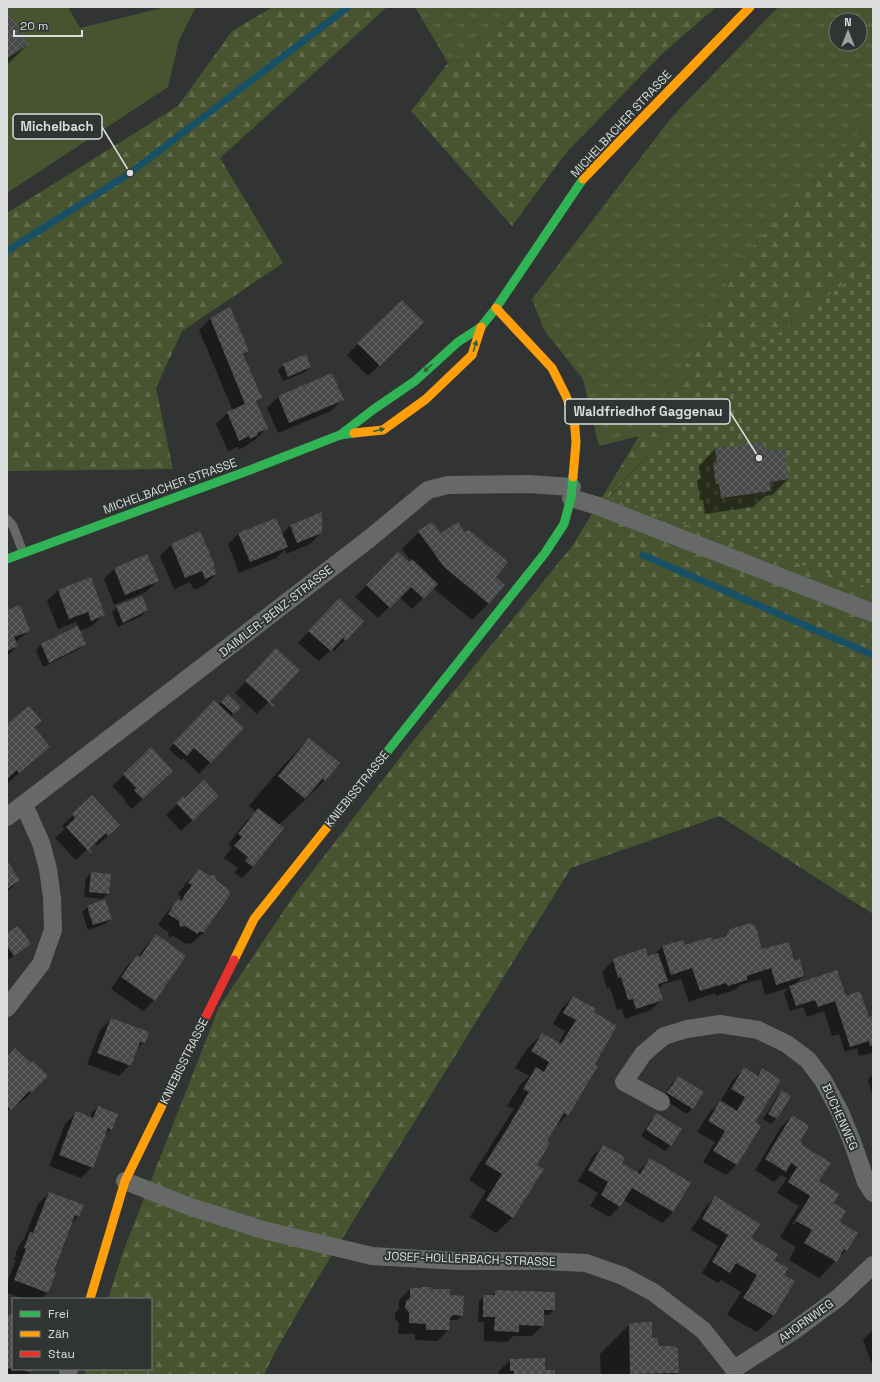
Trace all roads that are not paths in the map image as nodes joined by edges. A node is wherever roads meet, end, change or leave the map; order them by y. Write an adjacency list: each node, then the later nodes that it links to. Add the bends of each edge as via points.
1 (750, 7): 2 (main road, MICHELBACHER STRASSE, via 584,178)
2 (496, 308): 3 (main road, MICHELBACHER STRASSE); 5 (main road, KNIEBISSTRASSE, via 552,368 566,396 574,417 576,442)
3 (481, 327): 4 (main road, MICHELBACHER STRASSE, one-way to 4, via 458,342 415,380); 4 (main road, MICHELBACHER STRASSE, one-way to 3, via 383,430 426,399 472,355)
4 (340, 435): 7 (main road, MICHELBACHER STRASSE, via 243,473)
5 (571, 492): 9 (street, DAIMLER-BENZ-STRASSE, via 598,506); 10 (street, DAIMLER-BENZ-STRASSE, via 528,484 448,485 428,490 363,544); 14 (main road, KNIEBISSTRASSE, via 564,524 545,553 254,919)
6 (7, 519): 7 (lane, via 14,526)
7 (23, 552): 8 (main road, MICHELBACHER STRASSE)
8 (7, 559)
9 (873, 613)
10 (24, 805): 11 (street, DAIMLER-BENZ-STRASSE); 12 (street, via 41,843 48,869 53,930 41,964)
11 (7, 817)
12 (7, 1008)
13 (660, 1102): 15 (street, BUCHENWEG, via 624,1082 643,1054 664,1036 687,1029 720,1024 758,1030 787,1044 808,1060 823,1080 840,1112 866,1182)
14 (125, 1181): 17 (main road, KNIEBISSTRASSE); 18 (street, JOSEF-HOLLERBACH-STRASSE, via 188,1206 263,1230 372,1256 457,1261 586,1263 623,1276 654,1292 703,1330)
15 (873, 1193)
16 (873, 1265): 18 (street, AHORNWEG, via 838,1298)
17 (90, 1298)
18 (734, 1372)

